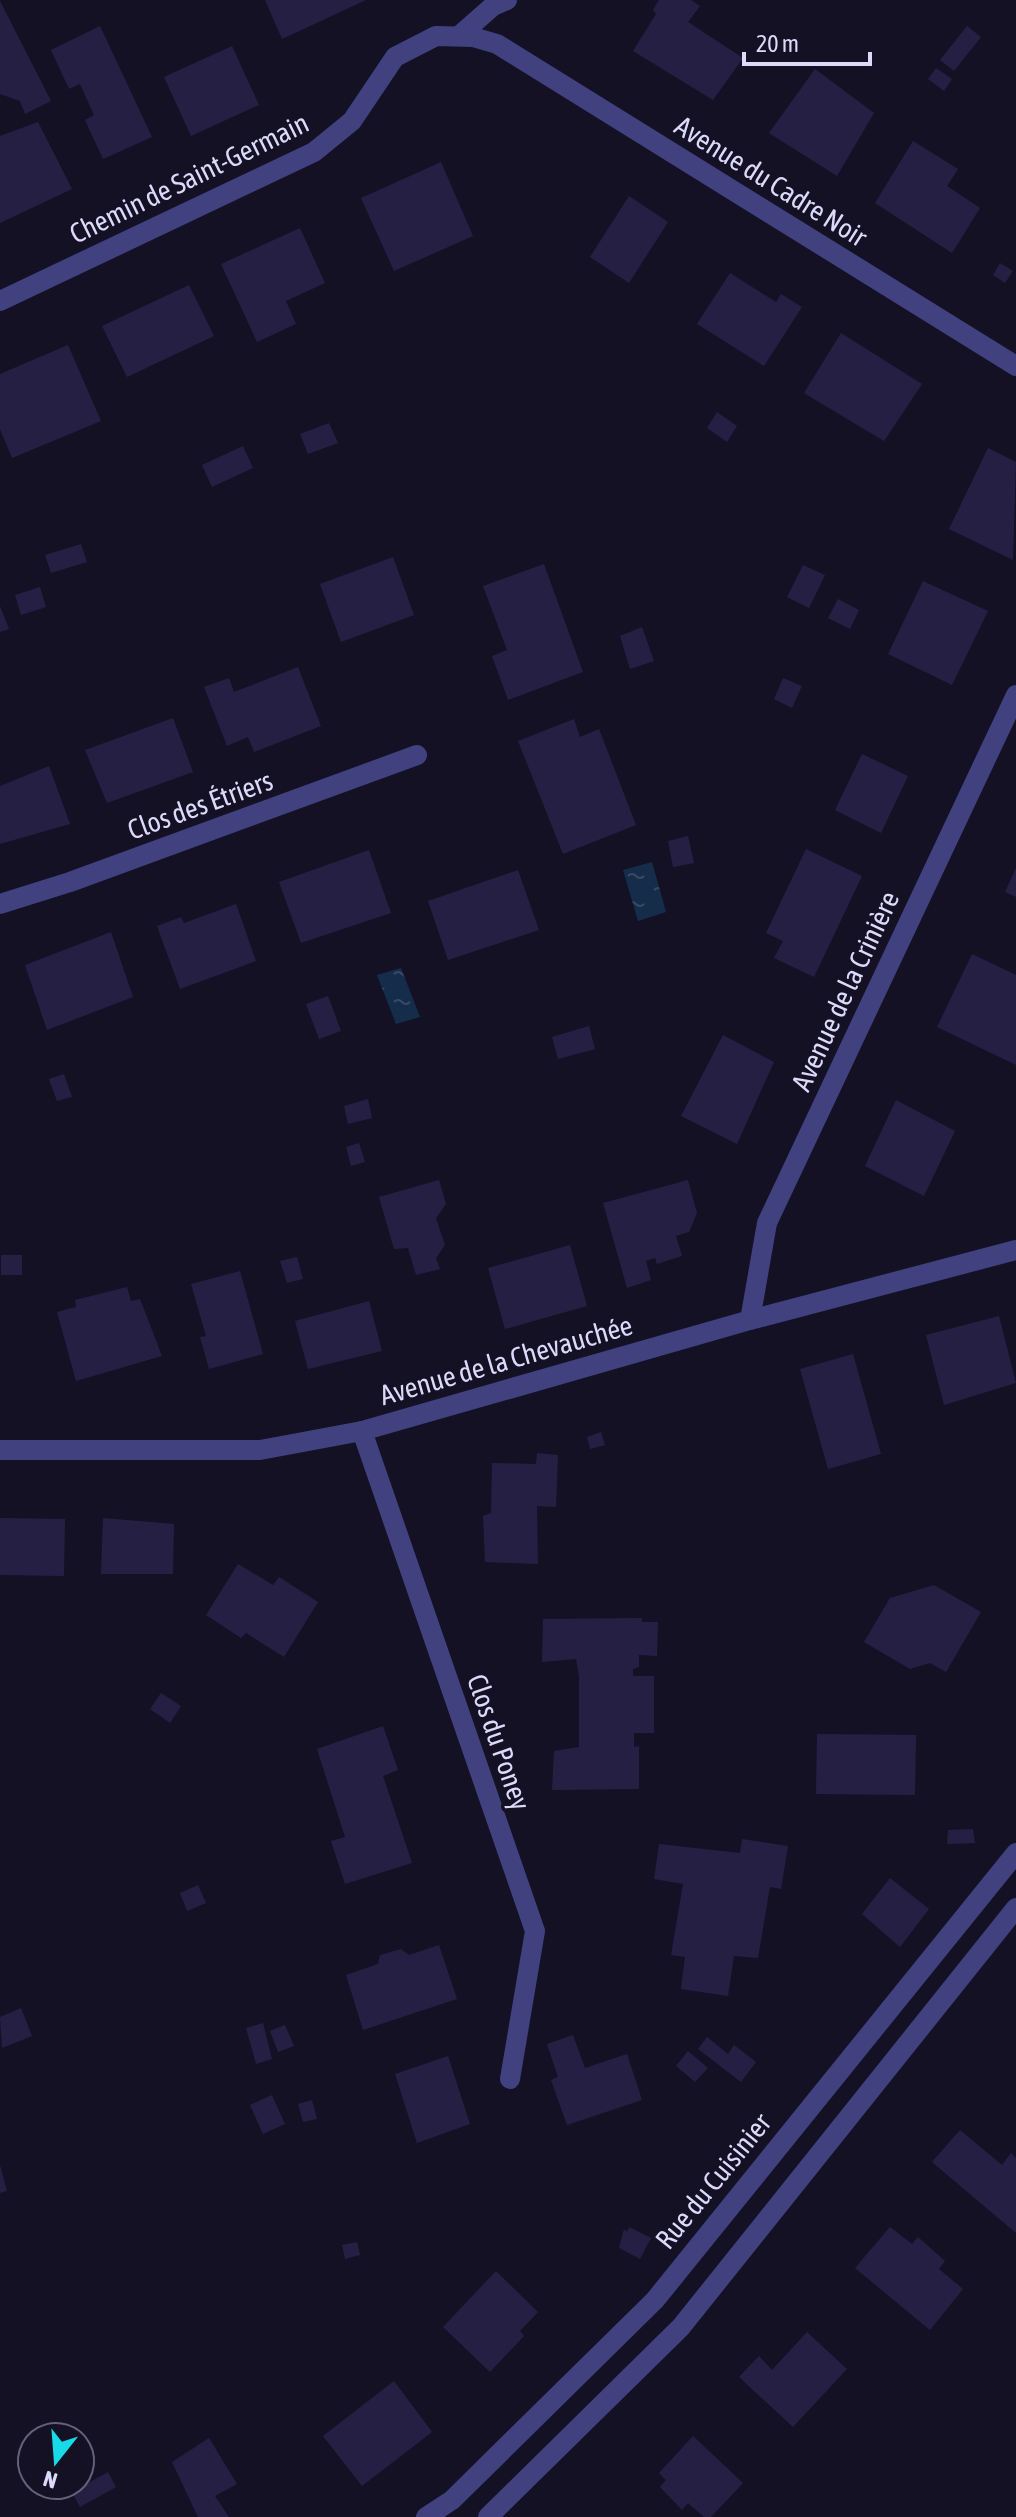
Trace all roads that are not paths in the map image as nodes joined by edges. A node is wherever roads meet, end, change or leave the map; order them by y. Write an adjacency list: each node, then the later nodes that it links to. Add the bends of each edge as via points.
1 (507, 0): 2 (street, Chemin de Saint-Germain)
2 (459, 36): 3 (street, Chemin de Saint-Germain); 4 (street, Chemin de Saint-Germain, via 436,36 395,57 352,121 314,152)
3 (497, 44): 5 (street, Avenue du Cadre Noir)
4 (0, 301)
5 (1016, 366)
6 (1016, 695): 10 (street, Avenue de la Crinière, via 767,1223)
7 (417, 755): 8 (street, Clos des Étriers)
8 (0, 904)
9 (1016, 1250): 10 (street, Avenue de la Chevauchée)
10 (750, 1320): 11 (street, Avenue de la Chevauchée)
11 (362, 1431): 12 (street, Avenue de la Chevauchée, via 260,1450); 15 (street, Clos du Poney, via 535,1931)
12 (0, 1450)
13 (1016, 1853): 16 (street, Rue du Cuisinier, via 655,2300 452,2500)
14 (1016, 1908): 17 (street, via 681,2327)
15 (510, 2079)
16 (426, 2517)
17 (488, 2517)

